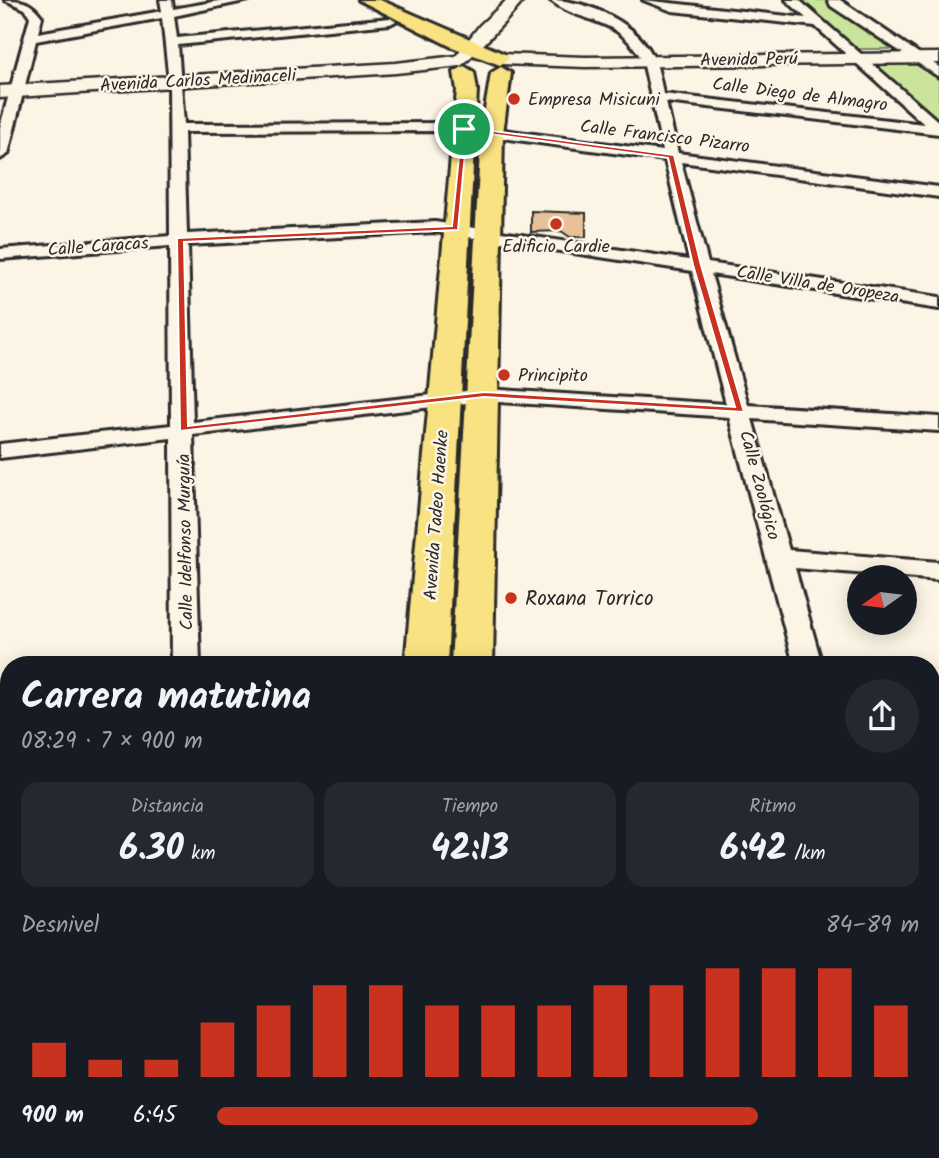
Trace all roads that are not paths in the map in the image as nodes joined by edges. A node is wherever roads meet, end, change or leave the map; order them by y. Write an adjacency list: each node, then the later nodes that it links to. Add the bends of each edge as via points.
1 (11, 0): 15 (street, via 34,10)
2 (243, 0): 10 (street)
3 (345, 0): 11 (main road)
4 (368, 0): 14 (main road)
5 (516, 0): 13 (main road)
6 (556, 0): 20 (street, via 629,31 642,44)
7 (649, 0): 12 (street, via 672,8)
8 (792, 0): 12 (street)
9 (834, 0): 17 (street)
10 (168, 6): 15 (street); 16 (street, Calle Idelfonso Murguía)
11 (390, 21): 16 (street); 21 (main road)
12 (816, 23): 19 (street)
13 (486, 29): 14 (main road); 21 (main road)
14 (435, 32): 21 (main road)
15 (31, 38): 25 (street)
16 (173, 42): 24 (street, Calle Idelfonso Murguía)
17 (914, 56): 18 (main road, Avenida Perú); 19 (main road, Avenida Perú); 23 (street)
18 (939, 56)
19 (856, 57): 20 (main road, Avenida Perú); 29 (street)
20 (649, 61): 22 (main road, Avenida Perú); 26 (street, Calle Zoológico)
21 (463, 62): 22 (main road, via 482,75); 24 (main road, Avenida Carlos Medinaceli); 28 (main road, Avenida Tadeo Haenke, via 467,90)
22 (501, 66): 31 (main road, Avenida Tadeo Haenke)
23 (939, 73)
24 (176, 81): 25 (main road, Avenida Carlos Medinaceli); 27 (street, Calle Idelfonso Murguía)
25 (9, 91): 30 (street)
26 (657, 97): 29 (street, Calle Diego de Almagro); 33 (street, Calle Zoológico)
27 (175, 128): 28 (street, Calle Francisco Pizarro); 37 (street, Calle Idelfonso Murguía)
28 (464, 129): 31 (street, Calle Francisco Pizarro); 35 (main road, Avenida Tadeo Haenke)
29 (939, 130)
30 (3, 133): 32 (street)
31 (492, 133): 33 (street, Calle Francisco Pizarro); 36 (main road, Avenida Tadeo Haenke)
32 (0, 154)
33 (671, 156): 34 (street, Calle Francisco Pizarro); 39 (street, Calle Zoológico)
34 (939, 192)
35 (456, 229): 36 (street, Calle Caracas); 37 (street, Calle Caracas); 42 (main road, Avenida Tadeo Haenke)
36 (490, 234): 39 (street, Calle Villa de Oropeza); 41 (main road, Avenida Tadeo Haenke)
37 (180, 240): 38 (street, Calle Caracas); 45 (street, Calle Idelfonso Murguía)
38 (0, 254)
39 (697, 265): 40 (street, Calle Villa de Oropeza); 43 (street, Calle Zoológico)
40 (939, 303)
41 (484, 395): 42 (street); 43 (street); 51 (main road, Avenida Tadeo Haenke)
42 (444, 398): 45 (street); 50 (main road, Avenida Tadeo Haenke)
43 (741, 410): 44 (street); 47 (street, Calle Zoológico)
44 (939, 424)
45 (184, 429): 46 (street); 49 (street, Calle Idelfonso Murguía)
46 (0, 451)
47 (779, 558): 48 (street); 52 (street, Calle Zoológico)
48 (939, 571)
49 (186, 656)
50 (427, 656)
51 (472, 656)
52 (806, 656)

